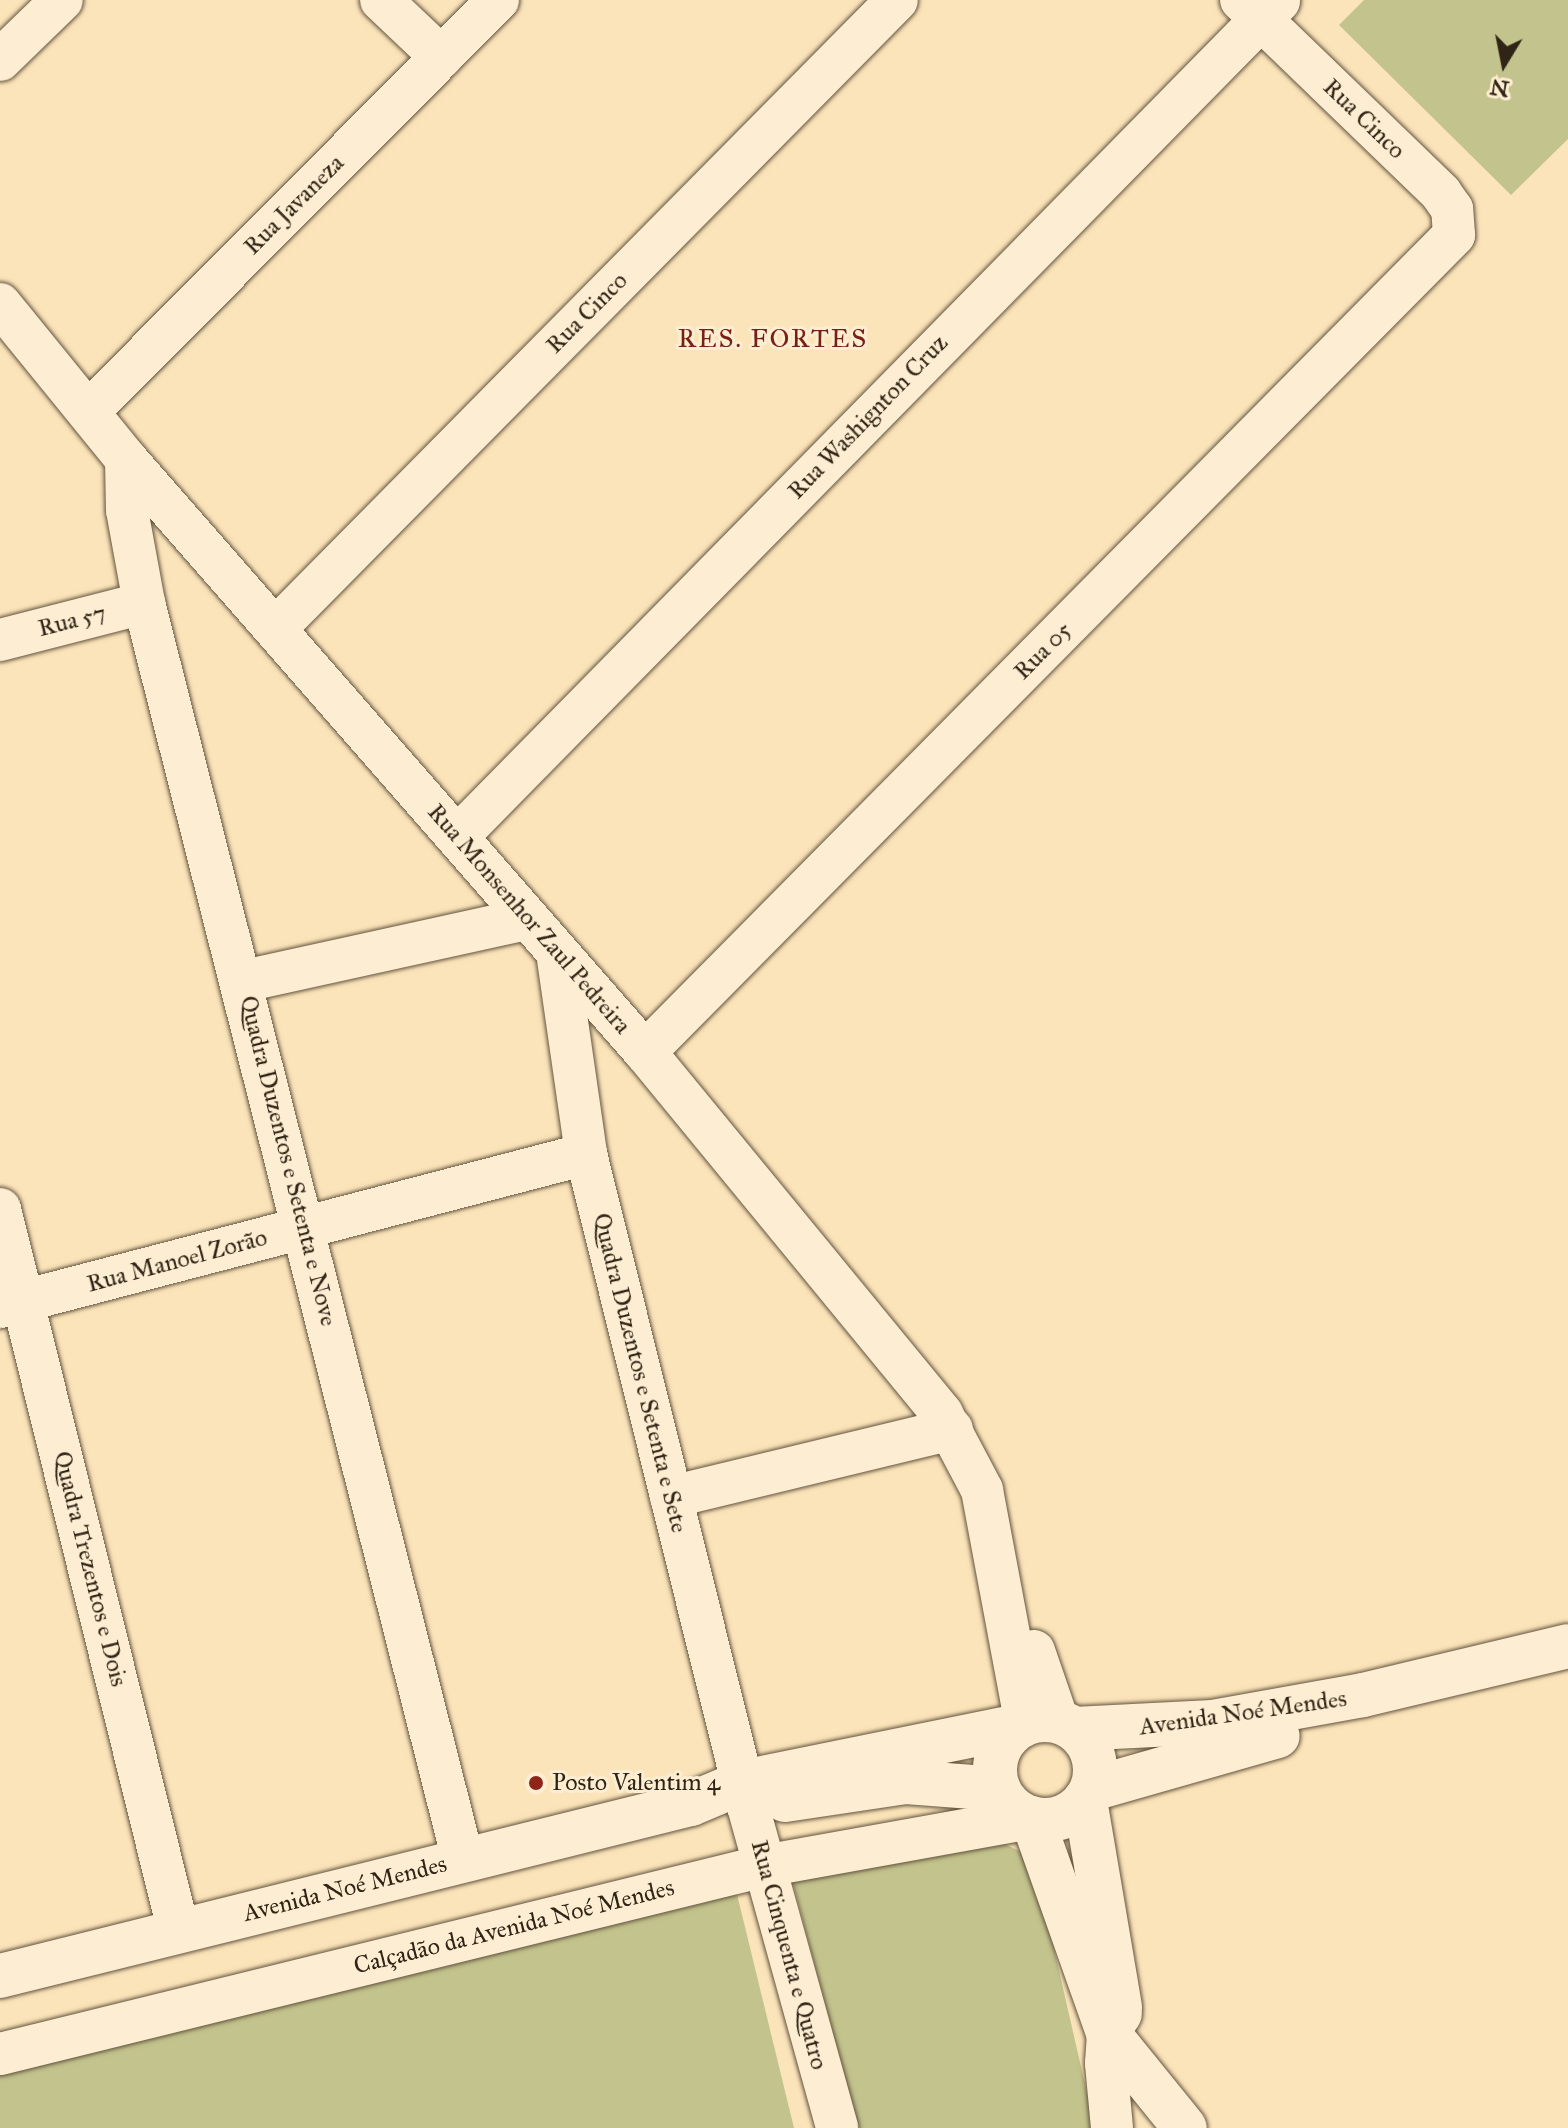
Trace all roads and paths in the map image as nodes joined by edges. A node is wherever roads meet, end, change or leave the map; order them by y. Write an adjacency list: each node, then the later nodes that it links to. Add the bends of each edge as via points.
1 (62, 0): 7 (street)
2 (381, 0): 6 (street)
3 (498, 0): 6 (street, Rua Javaneza)
4 (897, 0): 13 (street, Rua Cinco)
5 (1260, 6): 8 (street, Rua Cinco, via 1441,193 1455,226); 15 (street, Rua Washignton Cruz)
6 (441, 57): 10 (street, Rua Javaneza)
7 (0, 60)
8 (1442, 250): 19 (street, Rua 05)
9 (0, 304): 10 (street, Rua Monsenhor Zaul Pedreira)
10 (89, 411): 11 (street, Rua Monsenhor Zaul Pedreira)
11 (126, 459): 12 (street, Quadra Duzentos e Setenta e Nove, via 127,510); 13 (street, Rua Monsenhor Zaul Pedreira)
12 (144, 603): 14 (street, Rua 57); 18 (street, Quadra Duzentos e Setenta e Nove)
13 (278, 626): 15 (street, Rua Monsenhor Zaul Pedreira)
14 (0, 640)
15 (458, 836): 16 (street, Rua Monsenhor Zaul Pedreira)
16 (526, 919): 17 (street, Rua Monsenhor Zaul Pedreira); 18 (street)
17 (558, 959): 19 (street, Rua Monsenhor Zaul Pedreira); 20 (street, Quadra Duzentos e Setenta e Sete)
18 (244, 981): 22 (street, Quadra Duzentos e Setenta e Nove)
19 (645, 1052): 24 (street, Rua Monsenhor Zaul Pedreira)
20 (586, 1154): 22 (street, Rua Manoel Zorão); 25 (street, Quadra Duzentos e Setenta e Sete)
21 (0, 1209): 23 (street, Quadra Trezentos e Dois)
22 (304, 1227): 23 (street, Rua Manoel Zorão); 33 (street, Quadra Duzentos e Setenta e Nove)
23 (11, 1305): 35 (street, Quadra Trezentos e Dois)
24 (952, 1429): 25 (street); 28 (street, Rua Monsenhor Zaul Pedreira, via 982,1490)
25 (671, 1497): 30 (street, Quadra Duzentos e Setenta e Sete)
26 (1568, 1646): 27 (street, Avenida Noé Mendes)
27 (1363, 1695): 28 (street, Avenida Noé Mendes, via 1165,1728); 31 (street, Avenida Noé Mendes, via 1302,1729)
28 (1045, 1725): 29 (street, via 996,1758); 30 (street, Avenida Noé Mendes); 31 (street, via 1094,1756)
29 (999, 1789): 30 (street, Avenida Noé Mendes, via 906,1782); 32 (street, via 1012,1808)
30 (746, 1794): 33 (street, Avenida Noé Mendes); 34 (street, Rua Cinquenta e Quatro)
31 (1088, 1795): 32 (street, via 1056,1819); 37 (street)
32 (1032, 1818): 34 (street, Calçadão da Avenida Noé Mendes); 37 (street)
33 (463, 1860): 35 (street, Avenida Noé Mendes)
34 (764, 1866): 38 (street, Calçadão da Avenida Noé Mendes); 39 (street, Rua Cinquenta e Quatro)
35 (178, 1929): 36 (street, Avenida Noé Mendes)
36 (0, 1976)
37 (1120, 2037): 40 (street); 41 (street)
38 (0, 2054)
39 (837, 2128)
40 (1112, 2128)
41 (1185, 2128)

